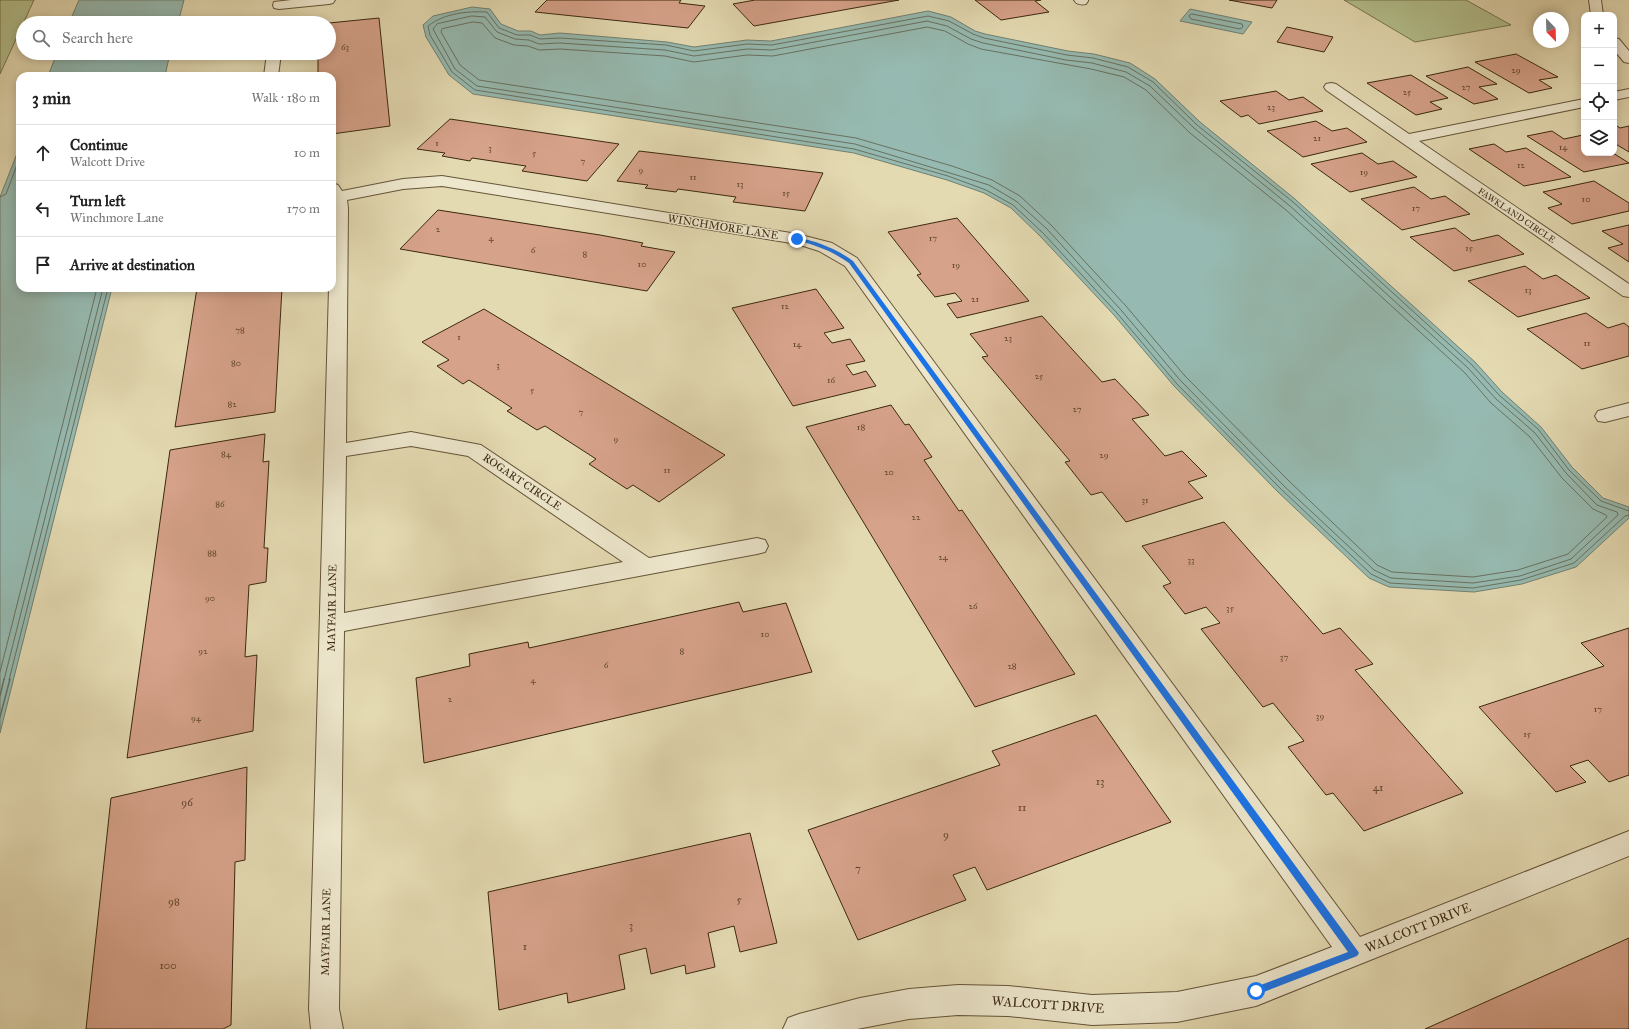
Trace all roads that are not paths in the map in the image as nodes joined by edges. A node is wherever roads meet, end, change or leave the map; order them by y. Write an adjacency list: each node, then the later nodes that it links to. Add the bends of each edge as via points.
1 (329, 0): 3 (street)
2 (1594, 0): 4 (street)
3 (279, 7)
4 (1596, 12)
5 (1617, 45): 6 (street)
6 (1629, 59)
7 (273, 60): 8 (street)
8 (272, 72)
9 (1331, 87): 13 (street, FAWKLAND CIRCLE)
10 (1629, 93): 11 (street)
11 (1617, 95)
12 (1581, 103): 13 (street)
13 (1405, 139): 16 (street, FAWKLAND CIRCLE)
14 (336, 193): 24 (street, WINCHMORE LANE, via 420,181 442,181 797,239 819,244 851,262)
15 (336, 196): 19 (street, MAYFAIR LANE, via 340,208)
16 (1629, 292)
17 (1629, 409): 18 (street)
18 (1605, 416)
19 (336, 451): 21 (street, ROGART CIRCLE, via 411,439 474,450); 22 (street, MAYFAIR LANE)
20 (757, 546): 21 (street)
21 (646, 567): 22 (street)
22 (332, 624): 25 (street, MAYFAIR LANE, via 324,1009)
23 (1629, 843): 24 (street, WALCOTT DRIVE)
24 (1354, 953): 26 (street, WALCOTT DRIVE, via 1256,991 1176,1007 1092,1010 1008,1001 958,1000 909,1004 860,1013)
25 (327, 1029)
26 (799, 1029)

